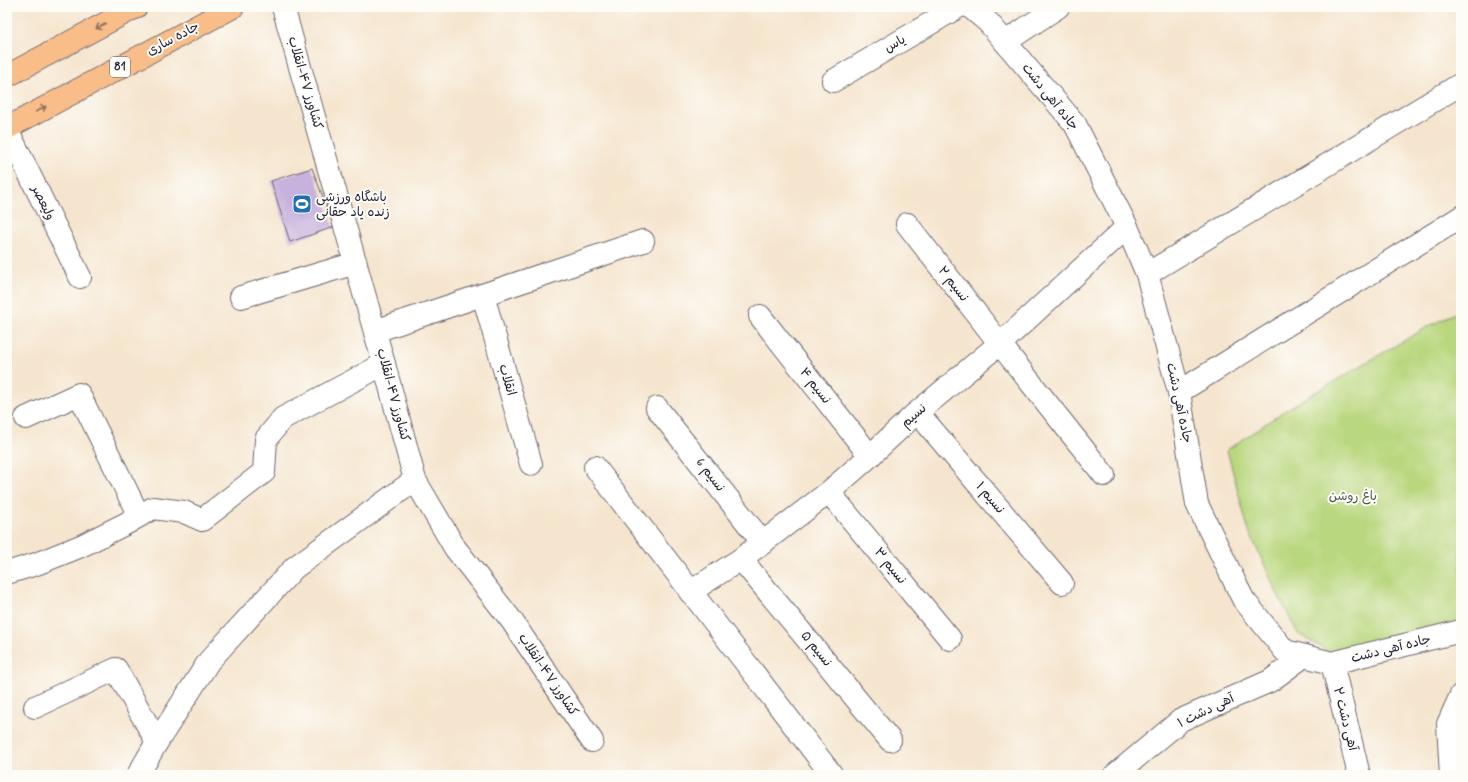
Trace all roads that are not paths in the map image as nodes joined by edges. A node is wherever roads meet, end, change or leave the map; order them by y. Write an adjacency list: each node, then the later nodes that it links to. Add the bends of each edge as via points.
1 (136, 7): 8 (highway, one-way to 8)
2 (233, 7): 11 (highway, جاده ساری / 81, one-way to 2)
3 (283, 7): 16 (street, کشاورز ۴۷-انقلاب)
4 (958, 7): 9 (street, یاس)
5 (970, 7): 7 (street, جاده آهی دشت, via 988,22)
6 (1058, 7): 7 (street)
7 (1005, 42): 14 (street, جاده آهی دشت, via 1075,124)
8 (7, 76)
9 (833, 81)
10 (1461, 84): 17 (street)
11 (7, 128): 18 (street, ولیعصر)
12 (1461, 217): 25 (street)
13 (907, 224): 23 (street, نسیم ۲)
14 (1127, 227): 17 (street, جاده آهی دشت); 23 (street, نسیم)
15 (643, 241): 19 (street)
16 (356, 264): 20 (street); 22 (street, کشاورز ۴۷-انقلاب)
17 (1147, 274): 25 (street, جاده آهی دشت)
18 (80, 277)
19 (483, 295): 22 (street); 30 (street, انقلاب)
20 (242, 297)
21 (760, 316): 29 (street, نسیم ۴)
22 (375, 331): 24 (street, کشاورز ۴۷-انقلاب)
23 (1000, 344): 27 (street, نسیم); 32 (street, نسیم ۲)
24 (384, 364): 33 (street, کشاورز ۴۷-انقلاب); 35 (street, via 283,418 266,439 264,472 202,520 184,512 153,508)
25 (1179, 392): 43 (street, جاده آهی دشت, via 1197,504 1243,599 1285,650)
26 (657, 408): 36 (street, نسیم 6)
27 (918, 413): 29 (street, نسیم); 39 (street, نسیم ۱)
28 (26, 418): 35 (street, via 79,394)
29 (870, 456): 34 (street, نسیم)
30 (530, 464)
31 (594, 467): 40 (street)
32 (1104, 475)
33 (415, 480): 48 (street, کشاورز ۴۷-انقلاب, via 455,548 512,621); 49 (street, via 294,568 209,661)
34 (829, 492): 36 (street, نسیم); 42 (street, نسیم ۳)
35 (138, 516): 38 (street, via 80,546)
36 (762, 542): 37 (street, نسیم)
37 (741, 559): 40 (street, نسیم); 47 (street, نسیم ۵)
38 (7, 573)
39 (1062, 583)
40 (690, 592): 51 (street)
41 (1461, 631): 44 (street, جاده آهی دشت)
42 (950, 639)
43 (1304, 656): 44 (street, جاده آهی دشت); 52 (street, آهی دشت ۱, via 1270,681 1181,720)
44 (1332, 663): 53 (street, آهی دشت ۲)
45 (1461, 695): 54 (street, via 1448,724)
46 (35, 708): 49 (street, via 116,669)
47 (890, 740)
48 (592, 741)
49 (157, 742): 50 (street)
50 (138, 775)
51 (832, 775)
52 (1115, 775)
53 (1359, 775)
54 (1451, 775)

